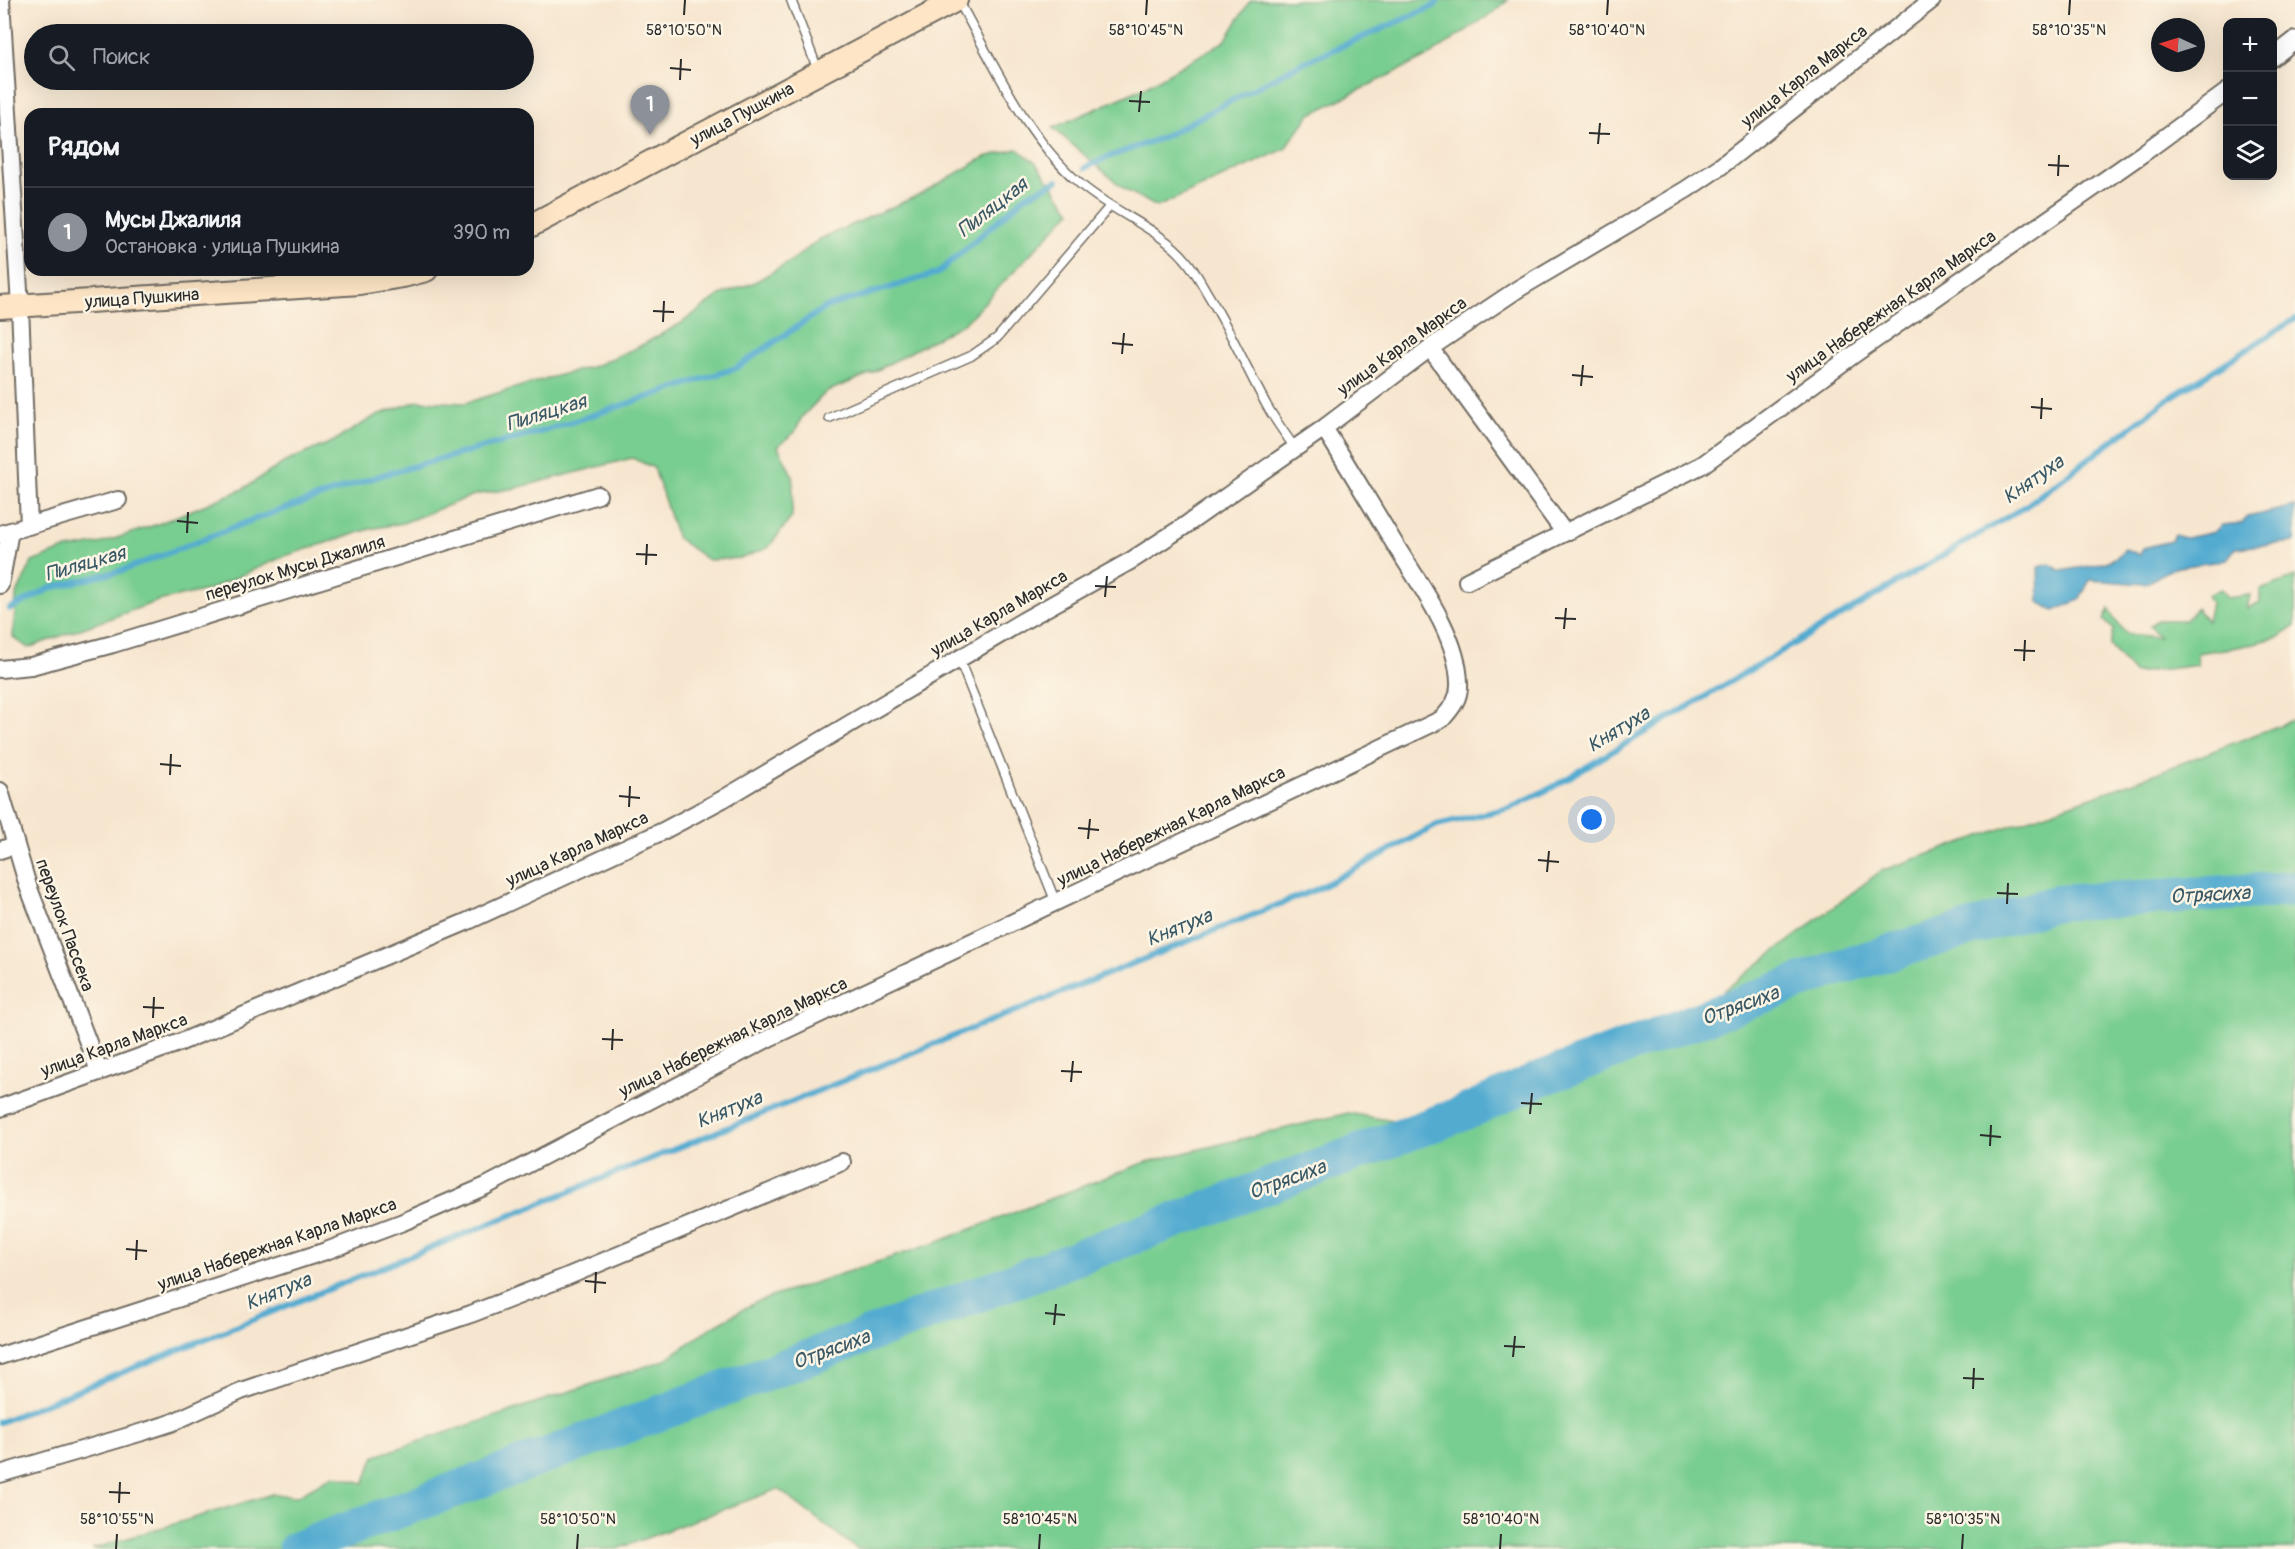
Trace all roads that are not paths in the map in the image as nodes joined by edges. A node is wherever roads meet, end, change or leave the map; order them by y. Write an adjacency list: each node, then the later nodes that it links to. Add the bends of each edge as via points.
1 (1, 0): 12 (street)
2 (791, 0): 7 (lane)
3 (957, 0): 7 (street, улица Пушкина); 9 (lane, via 1036,134 1078,182)
4 (1932, 0): 13 (street, улица Карла Маркса, via 1721,166 1518,289)
5 (2295, 40): 6 (street)
6 (2277, 54)
7 (819, 73): 10 (street, улица Пушкина)
8 (2223, 95): 21 (street, улица Набережная Карла Маркса, via 1702,465)
9 (1110, 206): 14 (lane, via 997,338 971,356); 16 (lane, via 1166,241 1185,258)
10 (534, 224)
11 (403, 276): 12 (street, улица Пушкина, via 360,283)
12 (10, 307): 19 (street)
13 (1430, 348): 15 (street, улица Карла Маркса); 21 (street)
14 (829, 418)
15 (1324, 428): 16 (street, улица Карла Маркса); 28 (street, улица Набережная Карла Маркса, via 1448,635 1458,671 1458,698 1442,719 1424,729)
16 (1294, 448): 24 (street, улица Карла Маркса, via 1132,560)
17 (598, 495): 25 (street, переулок Мусы Джалиля, via 113,644 31,666)
18 (118, 500): 19 (street)
19 (29, 526): 20 (street)
20 (5, 532): 23 (street)
21 (1564, 532): 22 (street, улица Набережная Карла Маркса)
22 (1467, 581)
23 (0, 585)
24 (958, 659): 28 (lane); 29 (street, улица Карла Маркса, via 663,831 456,927 182,1042)
25 (0, 669)
26 (0, 791): 27 (street, переулок Пассека)
27 (8, 848): 29 (street, переулок Пассека, via 28,886)
28 (1056, 903): 32 (street, улица Набережная Карла Маркса, via 771,1037 486,1186 403,1222 326,1251)
29 (99, 1071): 30 (street, улица Карла Маркса)
30 (0, 1108)
31 (842, 1162): 33 (street, via 471,1314 241,1391 171,1423)
32 (0, 1356)
33 (0, 1474)

